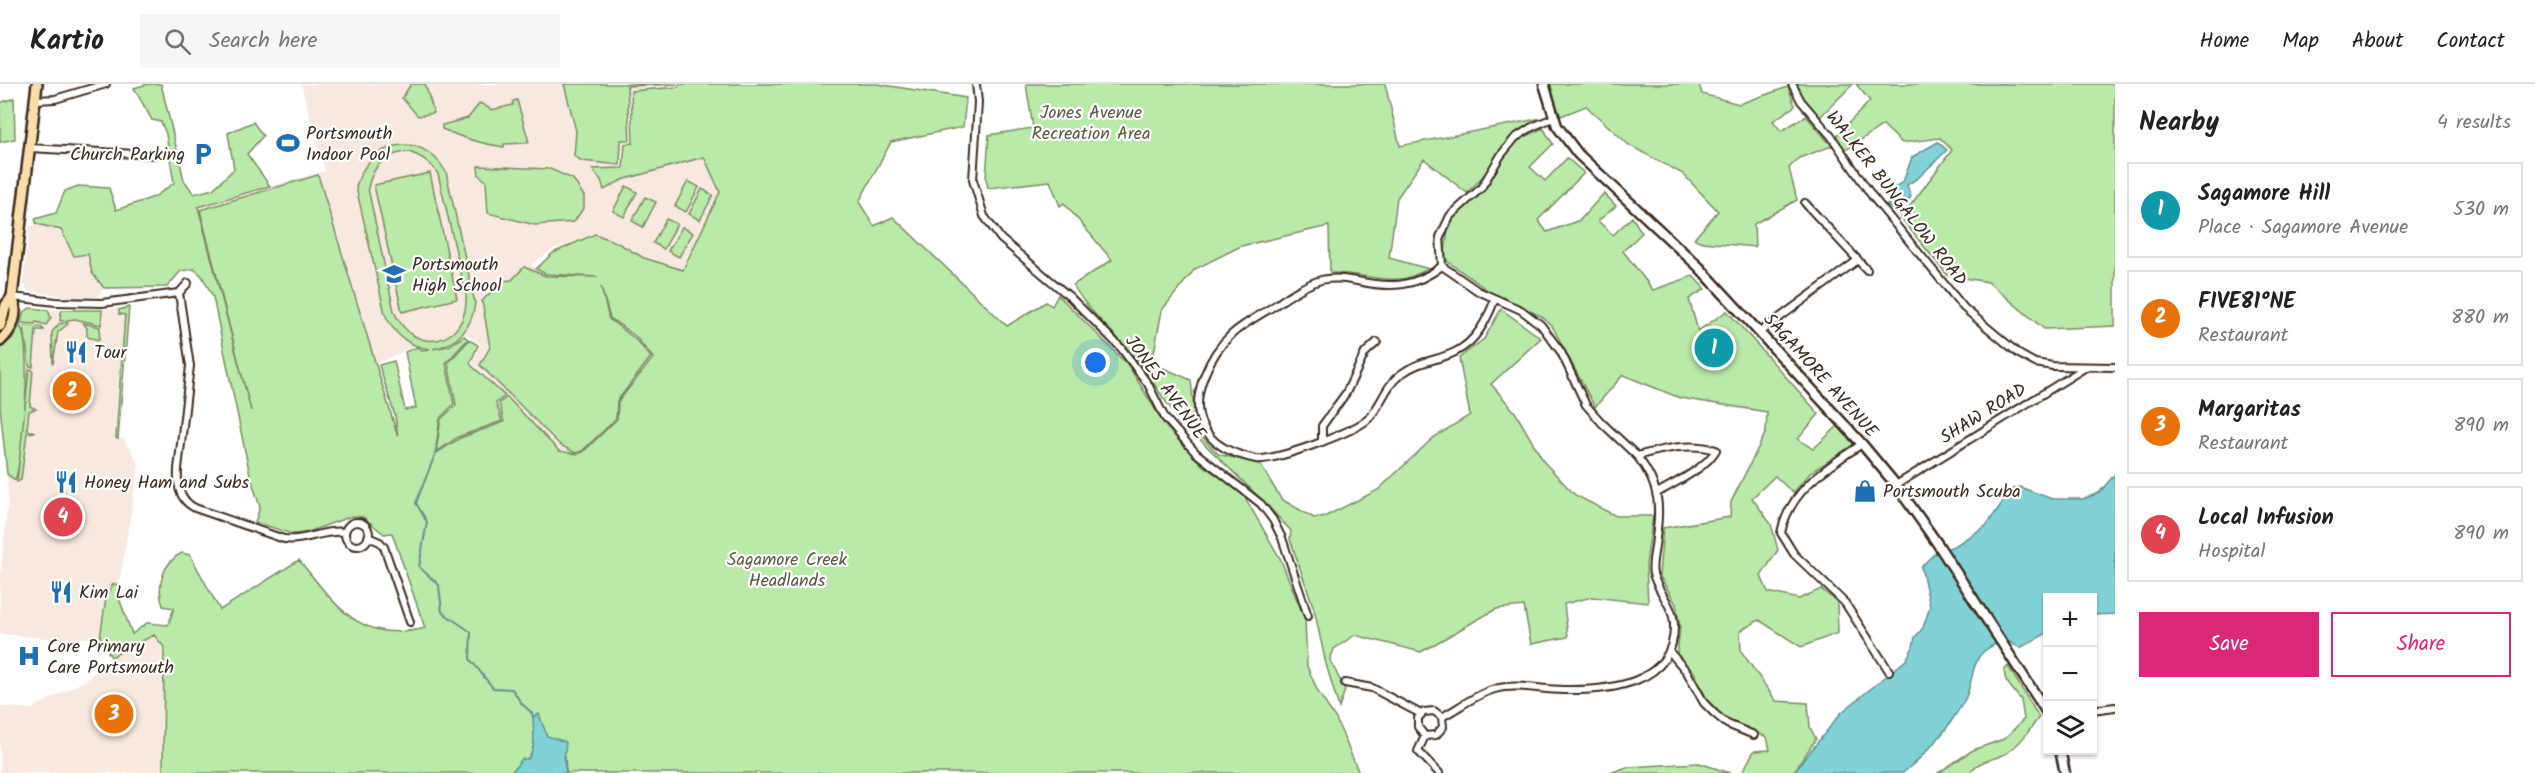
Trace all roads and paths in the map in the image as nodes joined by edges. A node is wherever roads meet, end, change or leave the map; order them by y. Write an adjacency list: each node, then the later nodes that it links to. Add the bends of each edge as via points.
1 (37, 84): 6 (main road)
2 (106, 84): 6 (street, via 56,99)
3 (976, 84): 31 (street, JONES AVENUE, via 972,173 984,216 1000,239 1070,297 1121,348 1148,384 1165,418 1196,453 1261,504 1282,538)
4 (1544, 84): 7 (main road, SAGAMORE AVENUE)
5 (1792, 84): 22 (street, WALKER BUNGALOW ROAD, via 1872,196 1964,308 2027,359 2053,366)
6 (36, 99): 8 (main road)
7 (1553, 118): 12 (street, via 1515,138 1481,188 1450,216 1440,237); 19 (main road, SAGAMORE AVENUE, via 1578,154 1699,267)
8 (30, 148): 9 (street); 16 (main road)
9 (154, 155)
10 (1805, 203): 11 (street)
11 (1858, 260): 13 (street); 19 (street)
12 (1442, 266): 17 (street); 24 (street, via 1408,285 1333,278 1318,281 1242,326 1222,346 1206,371 1199,397 1199,417 1207,436 1221,447 1262,460)
13 (1867, 270)
14 (188, 283): 15 (street)
15 (179, 293): 16 (street, via 95,303); 29 (street, via 190,366 178,469 183,500 195,508 284,539 326,531)
16 (12, 297): 18 (main road); 20 (main road, via 15,314)
17 (1495, 299): 24 (street, via 1475,338 1466,346 1411,368 1390,384 1362,425); 26 (street, via 1521,310 1541,325 1561,352 1586,405)
18 (0, 326)
19 (1760, 332): 25 (main road, SAGAMORE AVENUE)
20 (0, 341)
21 (1377, 342): 24 (street, via 1365,353 1346,393 1322,426)
22 (2086, 367): 23 (street, WALKER BUNGALOW ROAD); 27 (street, SHAW ROAD)
23 (2115, 367)
24 (1322, 442)
25 (1862, 444): 27 (main road, SAGAMORE AVENUE); 34 (street, via 1810,482 1784,517 1781,532 1794,554 1845,603)
26 (1637, 456): 28 (street, via 1651,475); 28 (street, via 1685,447 1716,450 1688,475)
27 (1896, 485): 36 (main road, SAGAMORE AVENUE)
28 (1657, 493): 33 (street, via 1659,516 1653,573 1672,612 1674,634)
29 (345, 532): 30 (street, via 347,542 355,546); 30 (street, via 351,523 360,522 367,527)
30 (368, 537): 32 (street, via 384,547)
31 (1308, 616)
32 (410, 622)
33 (1669, 651): 40 (street, via 1647,676 1625,684 1600,689 1494,689); 41 (street, via 1714,714 1726,724)
34 (1889, 671)
35 (1344, 683): 39 (street, via 1372,688)
36 (2043, 707)
37 (2115, 707): 38 (street)
38 (2097, 709)
39 (1421, 714): 40 (street, via 1429,710); 42 (street, via 1418,727)
40 (1442, 717): 42 (street, via 1441,732)
41 (1754, 735)
42 (1425, 736): 44 (street, via 1418,751)
43 (2061, 755): 45 (main road)
44 (1439, 773)
45 (2065, 773)

